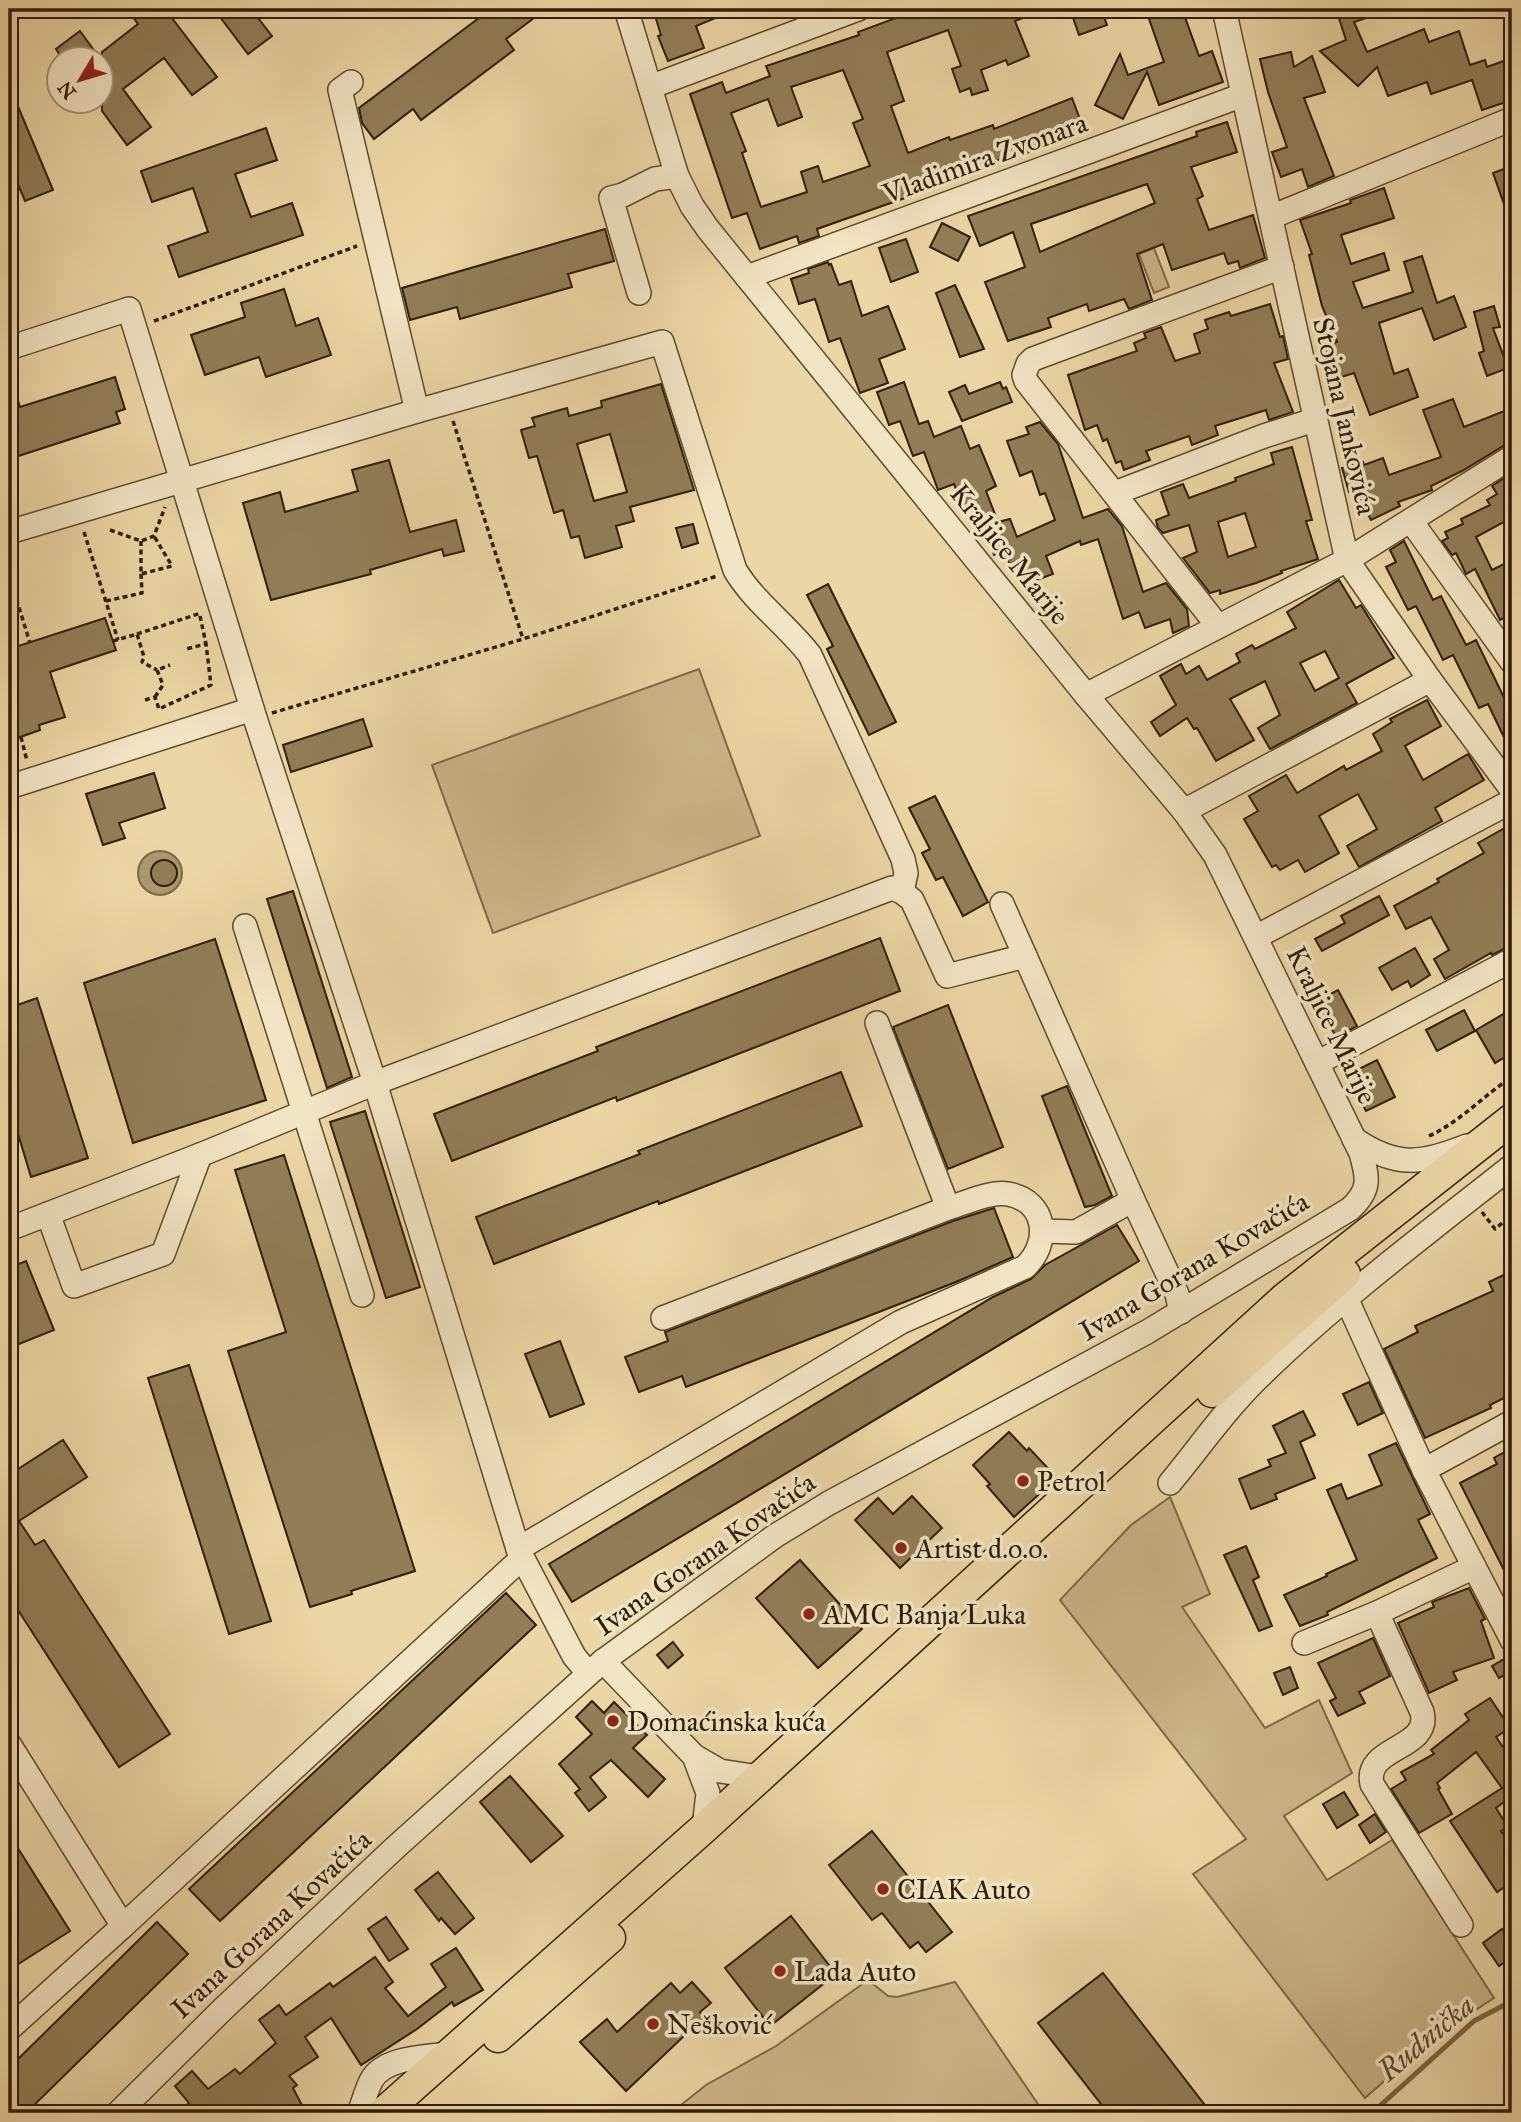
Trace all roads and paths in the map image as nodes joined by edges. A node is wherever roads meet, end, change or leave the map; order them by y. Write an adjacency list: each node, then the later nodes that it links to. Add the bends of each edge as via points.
1 (626, 9): 5 (street, Kraljice Marije)
2 (858, 9): 5 (street)
3 (1224, 9): 6 (street, Stojana Jankovića)
4 (351, 82): 10 (street, via 340,90)
5 (650, 87): 8 (street, Kraljice Marije)
6 (1243, 95): 9 (street, Stojana Jankovića); 12 (street, Vladimira Zvonara)
7 (1512, 119): 9 (street)
8 (677, 176): 12 (street, Kraljice Marije, via 692,206); 13 (street, via 655,179 611,198)
9 (1272, 216): 11 (street, Stojana Jankovića)
10 (376, 239): 14 (path); 17 (street)
11 (1282, 267): 18 (street, Stojana Jankovića); 21 (street, via 1028,364 1026,381)
12 (747, 277): 45 (street, Kraljice Marije)
13 (639, 293)
14 (135, 328): 15 (street, via 129,309); 20 (street)
15 (9, 348)
16 (447, 402): 17 (street); 30 (street, via 662,342); 37 (path)
17 (417, 411): 20 (street)
18 (1314, 420): 21 (street); 29 (street, Stojana Jankovića)
19 (1512, 457): 24 (street)
20 (182, 481): 23 (street); 34 (street)
21 (1115, 493): 35 (street)
22 (165, 508): 27 (path)
23 (77, 512): 26 (street); 33 (path)
24 (1411, 521): 29 (street); 41 (street)
25 (110, 530): 28 (path)
26 (9, 532)
27 (154, 536): 28 (path); 31 (path, via 172,566)
28 (141, 541): 31 (path)
29 (1347, 560): 35 (street); 44 (street, Stojana Jankovića)
30 (735, 570): 37 (path); 53 (street, via 810,655 902,859 906,873)
31 (141, 574): 33 (path, via 142,593)
32 (9, 575): 38 (path)
33 (106, 601): 36 (path, via 116,640)
34 (210, 611): 36 (path); 39 (path); 48 (street)
35 (1217, 625): 45 (street)
36 (137, 634): 43 (path, via 142,662)
37 (523, 639): 48 (path)
38 (30, 643)
39 (206, 644): 40 (path); 46 (path, via 211,685 159,709)
40 (186, 649)
41 (1512, 662)
42 (170, 665): 43 (path)
43 (157, 670): 46 (path, via 163,685)
44 (1430, 680): 50 (street, Stojana Jankovića); 52 (street)
45 (1086, 695): 52 (street, Kraljice Marije)
46 (155, 697): 47 (path)
47 (145, 700)
48 (254, 714): 49 (street); 62 (street)
49 (9, 787)
50 (1512, 790)
51 (1512, 801): 56 (street)
52 (1184, 811): 56 (street, Kraljice Marije, via 1215,855)
53 (902, 891): 57 (street, via 912,900 947,976); 62 (street, via 892,888)
54 (1002, 904): 57 (street)
55 (245, 926): 63 (street)
56 (1256, 937): 60 (street, Kraljice Marije)
57 (1025, 957): 70 (street)
58 (1512, 960): 60 (street)
59 (877, 1023): 72 (street)
60 (1317, 1063): 66 (street, Kraljice Marije)
61 (1512, 1077): 64 (path)
62 (375, 1083): 63 (street); 84 (street)
63 (304, 1112): 68 (street); 77 (street)
64 (1459, 1116)
65 (1512, 1119): 67 (main road)
66 (1354, 1139): 67 (street, via 1376,1154 1414,1161); 79 (street, Ivana Gorana Kovačića, via 1367,1176 1361,1199)
67 (1498, 1140): 92 (main road, via 1285,1297); 101 (main road)
68 (200, 1155): 73 (street); 73 (street, via 163,1254 74,1286)
69 (1512, 1166): 78 (street)
70 (1133, 1200): 76 (street, via 1076,1232); 79 (street)
71 (1475, 1203): 74 (path, via 1495,1229)
72 (948, 1208): 76 (street, via 1009,1195 1028,1203); 80 (street)
73 (48, 1214): 75 (street)
74 (1512, 1214)
75 (9, 1229)
76 (1042, 1231): 84 (street, via 1039,1251 1025,1267 901,1322)
77 (362, 1295)
78 (1346, 1298): 82 (street); 83 (street, via 1235,1403)
79 (1181, 1312): 89 (street, Ivana Gorana Kovačića, via 829,1503 775,1536)
80 (663, 1318)
81 (1512, 1422): 82 (street)
82 (1424, 1470): 85 (street)
83 (1170, 1483)
84 (520, 1553): 89 (street, via 574,1656); 95 (street)
85 (1474, 1567): 86 (street); 87 (street)
86 (1377, 1613): 88 (street); 94 (street, via 1422,1712 1423,1724 1418,1734 1374,1764 1372,1784)
87 (1512, 1640)
88 (1304, 1643)
89 (596, 1667): 91 (street); 98 (street, Ivana Gorana Kovačića, via 397,1846)
90 (9, 1744): 95 (street)
91 (694, 1756): 92 (street, via 720,1771); 93 (street, via 708,1793)
92 (758, 1777): 93 (main road)
93 (704, 1828): 97 (main road)
94 (1461, 1925)
95 (123, 1926): 96 (street)
96 (9, 2029)
97 (449, 2054): 99 (street, via 380,2069 371,2079); 100 (main road)
98 (118, 2113)
99 (359, 2113)
100 (383, 2113)
101 (411, 2113)

